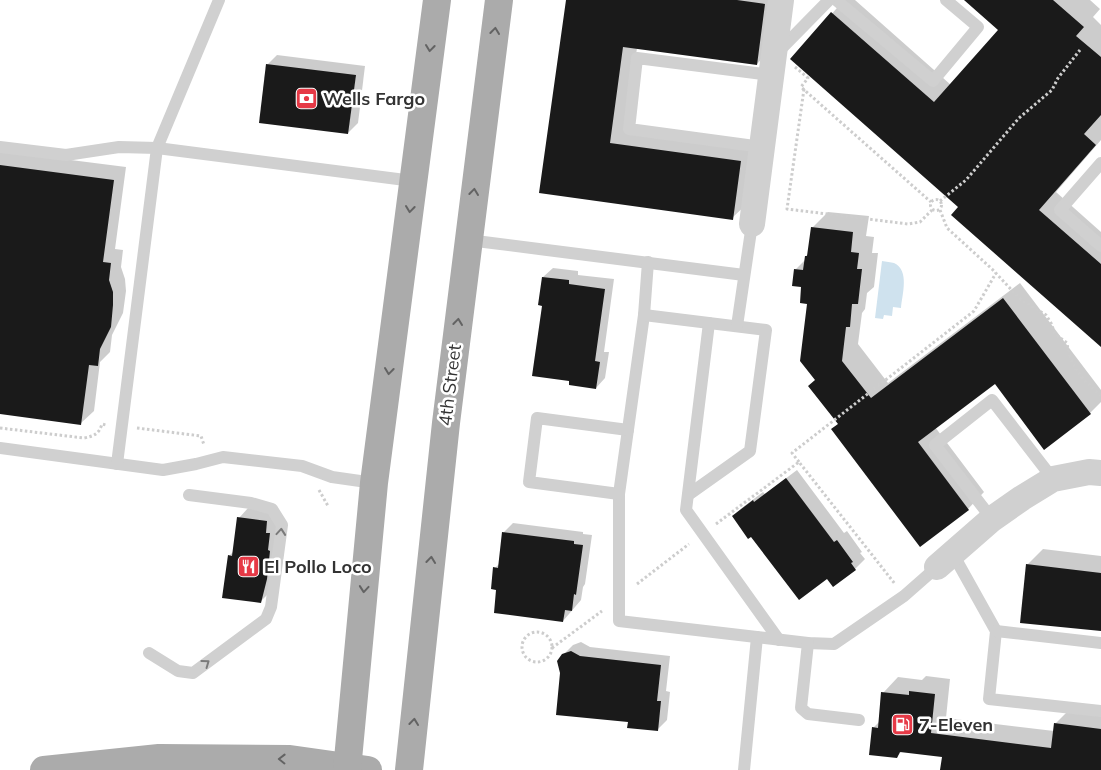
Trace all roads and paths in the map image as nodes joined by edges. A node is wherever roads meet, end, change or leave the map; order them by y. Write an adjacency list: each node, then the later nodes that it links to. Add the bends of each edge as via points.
1 (219, 0): 14 (lane)
2 (437, 0): 16 (main road, one-way to 16)
3 (499, 0): 22 (main road, 4th Street, one-way to 3)
4 (781, 0): 10 (street)
5 (829, 0): 8 (lane)
6 (836, 0): 7 (lane, via 933,81 978,27)
7 (946, 0)
8 (793, 37): 10 (lane); 11 (path, via 790,62 808,78 801,87)
9 (1080, 50): 17 (path, via 1052,90 1019,118 966,180)
10 (773, 66): 13 (street); 13 (lane, via 637,58 628,129)
11 (804, 89): 18 (path); 19 (path, via 787,209 908,224 920,222)
12 (0, 146): 14 (lane, via 66,155 119,147)
13 (762, 147): 21 (street)
14 (157, 148): 16 (lane); 34 (lane)
15 (1101, 163): 23 (lane, via 1060,210)
16 (413, 182): 37 (main road, one-way to 37)
17 (940, 201): 18 (path); 20 (path)
18 (932, 202): 19 (path)
19 (932, 210): 20 (path)
20 (940, 210): 25 (path, via 947,228)
21 (752, 224): 26 (lane)
22 (468, 240): 24 (lane); 57 (main road, 4th Street, one-way to 22)
23 (1101, 246)
24 (648, 262): 26 (lane); 27 (lane)
25 (996, 273): 30 (path, via 1020,299 1046,316 1055,334 1068,344 1069,357 1078,372 1088,386); 33 (path, via 974,311 792,453)
26 (744, 275): 29 (lane)
27 (644, 315): 28 (lane); 31 (lane)
28 (709, 323): 29 (lane); 40 (lane)
29 (737, 326): 40 (lane, via 766,330 750,451)
30 (1101, 395)
31 (628, 430): 38 (lane); 38 (lane, via 538,418 534,446 529,482)
32 (0, 448): 34 (lane)
33 (798, 462): 42 (path); 44 (path)
34 (117, 464): 37 (lane, via 163,470 223,457 302,466 332,477)
35 (1101, 473): 36 (street)
36 (1053, 479): 41 (street); 41 (lane, via 992,400 935,445)
37 (374, 483): 55 (main road, one-way to 55)
38 (619, 494): 45 (lane)
39 (189, 495): 52 (lane, one-way to 39, via 178,671 192,673 266,619 271,607 282,525 272,509)
40 (688, 495): 42 (lane, via 686,510)
41 (992, 519): 43 (street)
42 (703, 534): 45 (path); 48 (lane)
43 (945, 561): 44 (lane); 46 (lane)
44 (904, 596): 49 (lane, via 834,644)
45 (619, 598): 47 (lane, via 620,620); 51 (path)
46 (996, 631): 50 (lane); 53 (lane, via 989,699)
47 (757, 637): 48 (lane); 58 (lane)
48 (778, 640): 49 (lane)
49 (808, 643): 54 (lane, via 801,708 808,714)
50 (1101, 643)
51 (552, 648): 51 (path, via 548,657 535,662 526,658 522,643 528,635 537,632 550,639)
52 (148, 652)
53 (1101, 711)
54 (859, 720)
55 (354, 769): 56 (main road, one-way to 56, via 290,759 159,758)
56 (44, 770)
57 (409, 770)
58 (744, 770)

